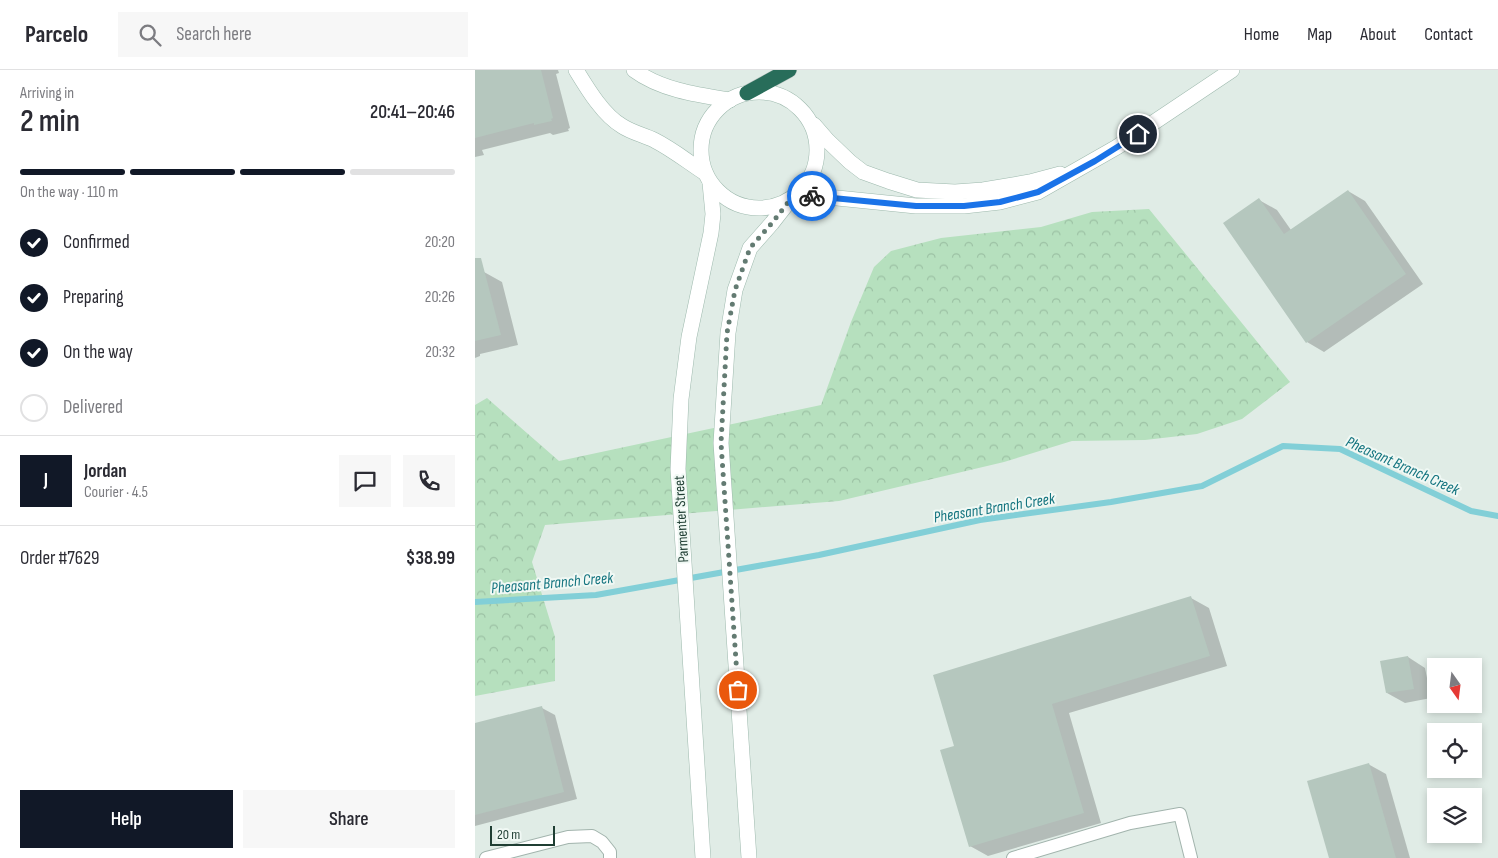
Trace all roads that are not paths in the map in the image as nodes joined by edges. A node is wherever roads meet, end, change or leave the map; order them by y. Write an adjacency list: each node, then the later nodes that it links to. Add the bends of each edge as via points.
1 (576, 70): 9 (street, via 587,89 621,126 675,152)
2 (634, 70): 6 (street, via 669,88)
3 (789, 70): 5 (highway)
4 (1232, 70): 8 (street)
5 (747, 93): 6 (street); 7 (street, via 765,92 783,97 798,106)
6 (730, 100): 9 (street, via 716,110 701,140 701,157)
7 (810, 120): 8 (street, via 832,146 863,172 917,190 983,190); 10 (street, via 818,151 815,167 809,182)
8 (1081, 169): 10 (street, via 1038,192 1000,202 964,206 916,206)
9 (708, 178): 10 (street, via 722,196 738,205 755,209 773,207); 13 (street, Parmenter Street, via 713,214 689,337 681,399 678,469)
10 (794, 197): 14 (street, via 750,248 735,290 727,333 721,443)
11 (486, 858): 12 (lane, via 568,837 592,836 602,842 610,852)
12 (610, 858)
13 (703, 858)
14 (749, 858)
15 (1013, 858): 16 (lane, via 1130,822 1180,814)
16 (1191, 858)

